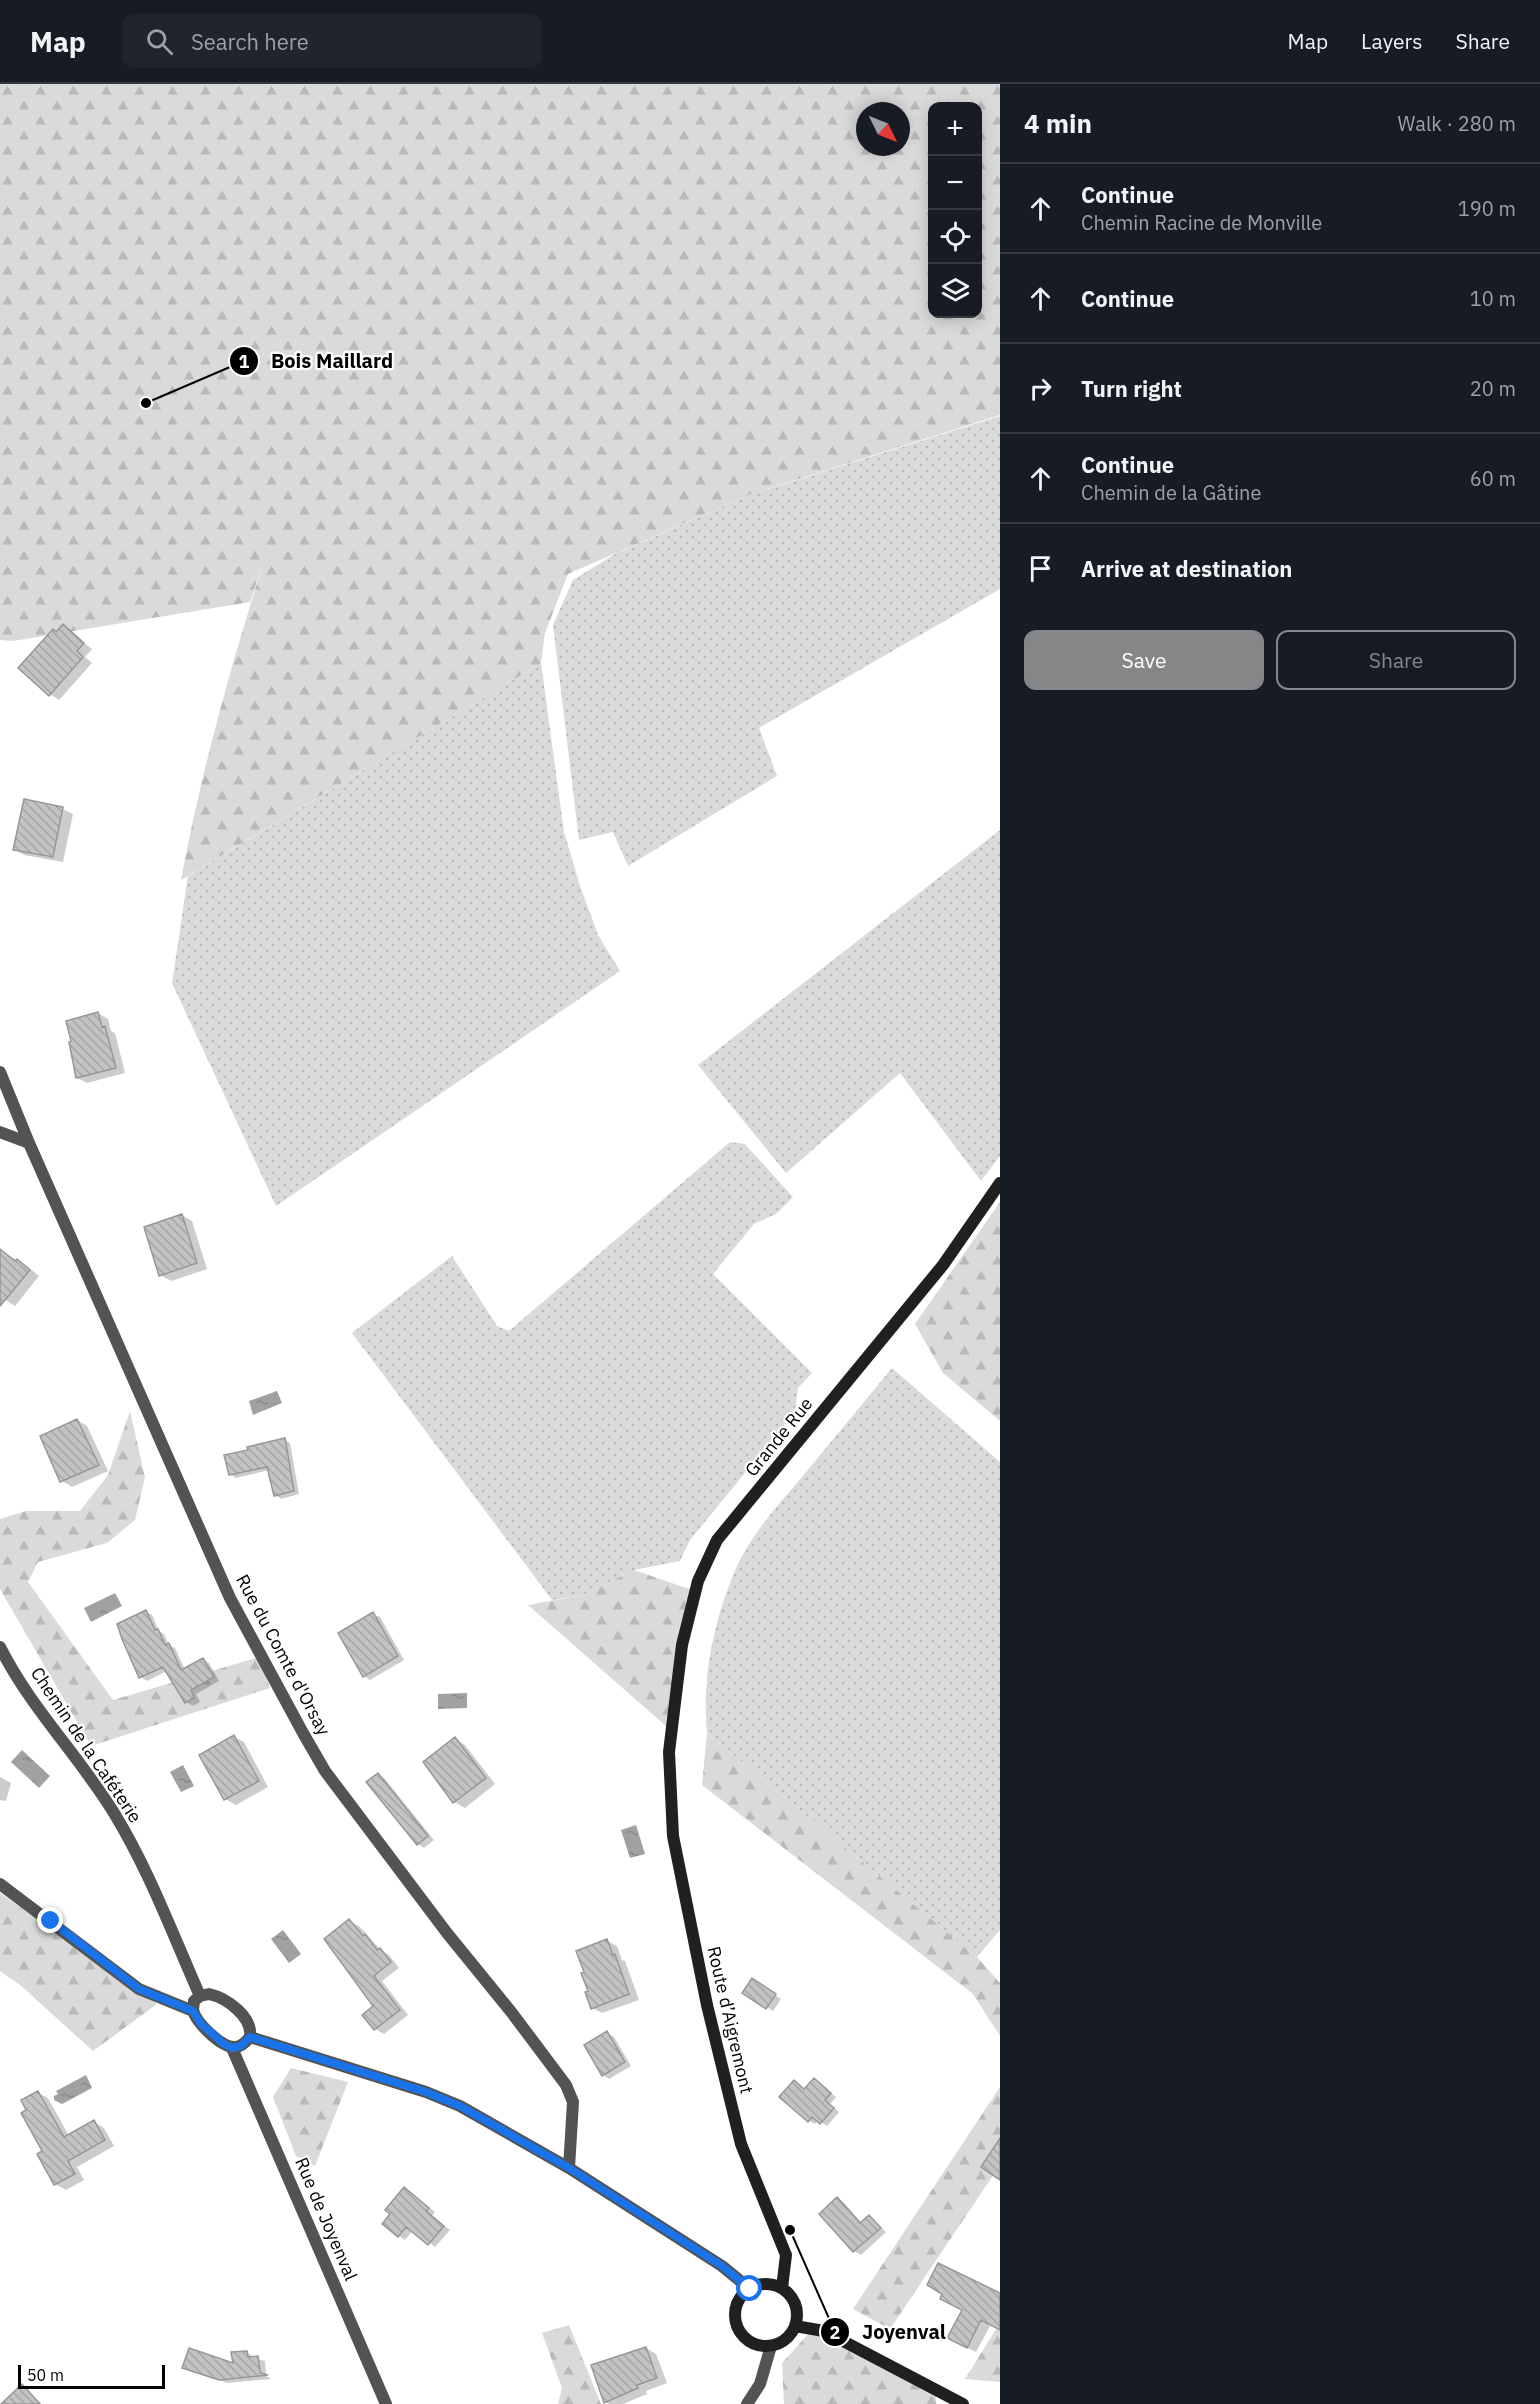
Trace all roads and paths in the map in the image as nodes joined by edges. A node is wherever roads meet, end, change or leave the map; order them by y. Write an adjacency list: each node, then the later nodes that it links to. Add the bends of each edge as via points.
1 (0, 1072): 3 (street, Rue du Comte d'Orsay)
2 (0, 1132): 3 (street)
3 (29, 1143): 12 (street, Rue du Comte d'Orsay, via 230,1598 303,1733 325,1771 566,2085 573,2102 574,2126)
4 (1000, 1183): 6 (street, Grande Rue, via 944,1264 717,1540 698,1581 682,1646)
5 (0, 1647): 8 (street, Chemin de la Caféterie, via 36,1705 114,1812)
6 (669, 1752): 13 (street, Route d’Aigremont, via 673,1836 705,1994 741,2144 786,2255)
7 (0, 1884): 9 (street, via 139,1989)
8 (200, 1996): 9 (street, via 194,2001); 10 (street, via 222,1997 245,2020)
9 (193, 2011): 11 (street, via 214,2037)
10 (250, 2037): 11 (street); 12 (street, via 426,2092 460,2106)
11 (232, 2048): 17 (street, Rue de Joyenval)
12 (569, 2168): 14 (street, via 722,2266)
13 (782, 2288): 14 (street, via 760,2285); 15 (street, via 792,2298 797,2312)
14 (750, 2289): 16 (street, via 738,2303 740,2330 753,2343)
15 (795, 2326): 16 (street, via 790,2336); 19 (street, via 824,2331)
16 (771, 2346): 18 (street, via 760,2384)
17 (386, 2404)
18 (747, 2404)
19 (963, 2404)

